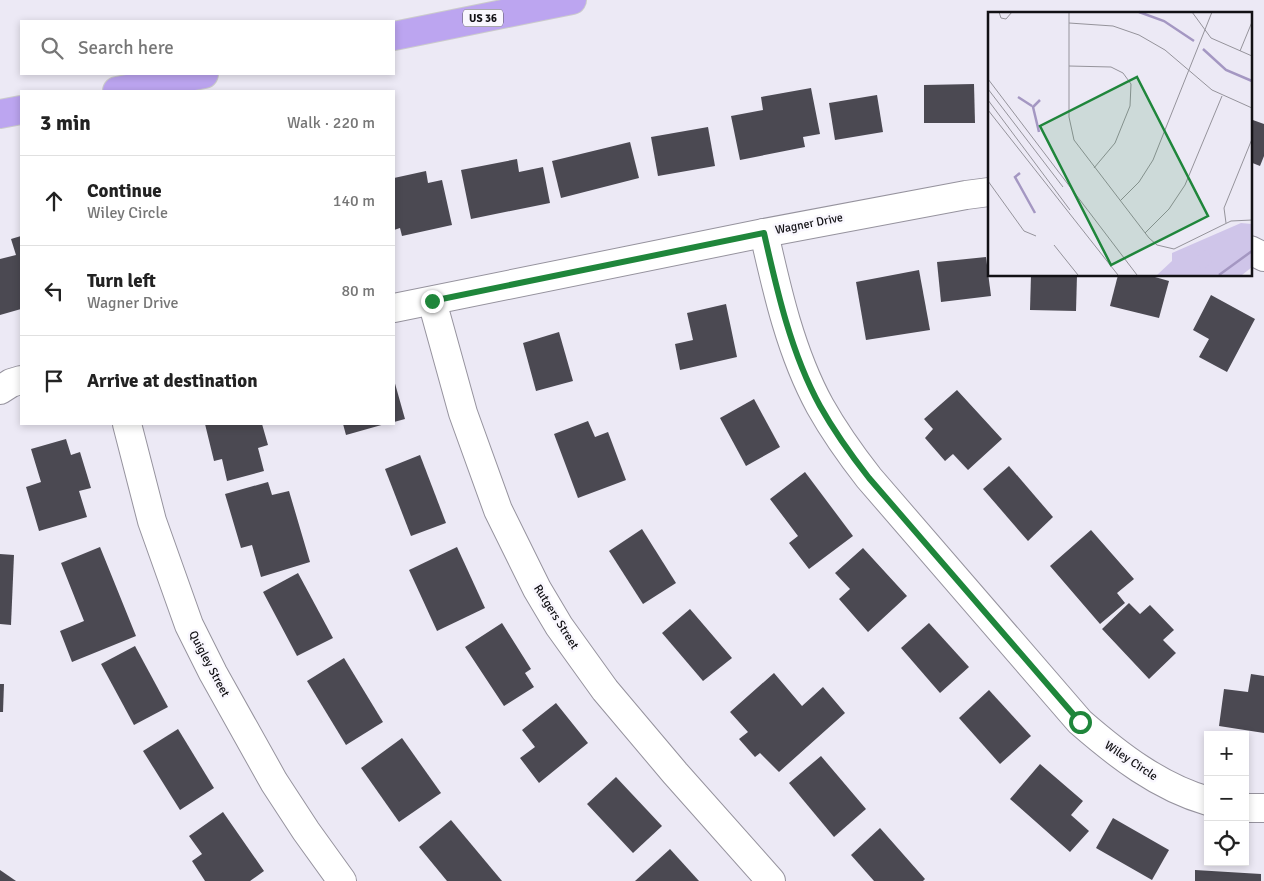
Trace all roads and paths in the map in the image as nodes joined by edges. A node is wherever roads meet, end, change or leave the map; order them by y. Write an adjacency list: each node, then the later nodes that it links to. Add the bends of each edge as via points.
1 (479, 0): 3 (highway)
2 (572, 0): 4 (highway, US 36)
3 (395, 20)
4 (395, 36)
5 (173, 75): 7 (highway)
6 (199, 75): 8 (highway)
7 (109, 90)
8 (122, 90)
9 (20, 110): 10 (highway)
10 (0, 114)
11 (988, 192): 12 (street, Wagner Drive)
12 (764, 233): 15 (street, Wagner Drive); 20 (street, Wiley Circle, via 798,359 820,406 869,478 1080,722 1113,751 1144,772)
13 (1252, 251): 14 (street)
14 (1264, 257)
15 (432, 301): 16 (street, Wagner Drive); 24 (street, Rutgers Street, via 463,413 498,510 537,589 605,690)
16 (395, 308)
17 (20, 380): 18 (street)
18 (0, 390)
19 (127, 425): 23 (street, Quigley Street, via 152,521 189,625 274,782)
20 (1204, 799)
21 (1249, 808): 22 (street)
22 (1264, 808)
23 (342, 881)
24 (771, 881)

